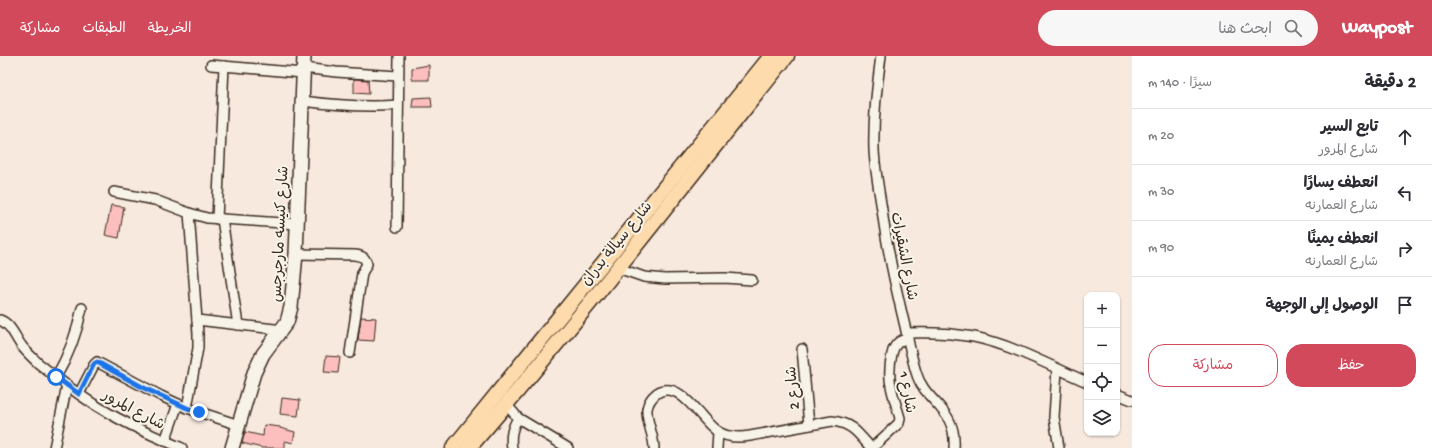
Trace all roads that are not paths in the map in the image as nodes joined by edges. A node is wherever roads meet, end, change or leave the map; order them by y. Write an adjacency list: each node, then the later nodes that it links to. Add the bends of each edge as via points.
1 (399, 56): 8 (street)
2 (771, 56): 16 (main road, شارع سيالة بدران)
3 (787, 56): 17 (main road, شارع سيالة بدران)
4 (881, 56): 26 (street, شارع الشقيرات, via 874,126 876,173 886,242)
5 (211, 65): 6 (street)
6 (224, 66): 7 (street); 13 (street)
7 (303, 66): 8 (street, via 336,72); 9 (street, شارع كنيسه مارجرجس)
8 (398, 76): 10 (street)
9 (302, 101): 10 (street, via 366,107); 14 (street, شارع كنيسه مارجرجس)
10 (398, 105): 15 (street)
11 (114, 192): 12 (street, via 155,200)
12 (189, 213): 13 (street); 23 (street)
13 (220, 219): 14 (street); 24 (street)
14 (297, 224): 18 (street, شارع كنيسه مارجرجس)
15 (396, 227)
16 (626, 236): 17 (main road); 46 (main road, شارع سيالة بدران)
17 (640, 242): 19 (main road, شارع سيالة بدران)
18 (296, 254): 25 (street, شارع كنيسه مارجرجس, via 290,315); 28 (street, via 355,255 365,259 367,264 362,273)
19 (618, 268): 20 (street, via 644,277 665,279); 36 (main road, شارع سيالة بدران)
20 (752, 280)
21 (82, 308): 30 (street, via 73,344)
22 (0, 320): 30 (street, شارع المرور, via 10,328 29,355)
23 (197, 320): 24 (street); 37 (street, via 198,348)
24 (238, 325): 25 (street)
25 (283, 330): 39 (street, شارع كنيسه مارجرجس, via 269,345 258,363)
26 (907, 336): 29 (street, via 945,333 975,338 1004,346); 52 (street, شارع 1, via 894,347 889,366 890,386 900,418 899,423); 53 (street, شارع الشقيرات, via 916,375 926,392 948,417 953,428)
27 (802, 349): 40 (street, شارع 2)
28 (350, 354)
29 (1057, 369): 31 (street); 54 (street, via 1054,417)
30 (56, 377): 32 (street, شارع المرور)
31 (1084, 381)
32 (67, 385): 33 (street, شارع المرور); 43 (street)
33 (79, 394): 37 (street, via 97,362); 42 (street, شارع المرور, via 120,420)
34 (1120, 395): 35 (street)
35 (1132, 400)
36 (506, 404): 38 (street); 47 (main road, شارع سيالة بدران)
37 (183, 406): 39 (street); 42 (street)
38 (518, 418): 48 (street, via 512,428); 49 (street)
39 (239, 425): 45 (street, شارع كنيسه مارجرجس)
40 (809, 425): 41 (street, via 739,438); 52 (street, via 842,422 851,426)
41 (718, 432): 50 (street, via 684,396 676,391 658,392 647,407); 51 (street)
42 (165, 441): 44 (street, شارع المرور)
43 (54, 448)
44 (182, 448)
45 (232, 448)
46 (453, 448)
47 (469, 448)
48 (512, 448)
49 (568, 448)
50 (654, 448)
51 (717, 448)
52 (872, 448)
53 (954, 448)
54 (1059, 448)

